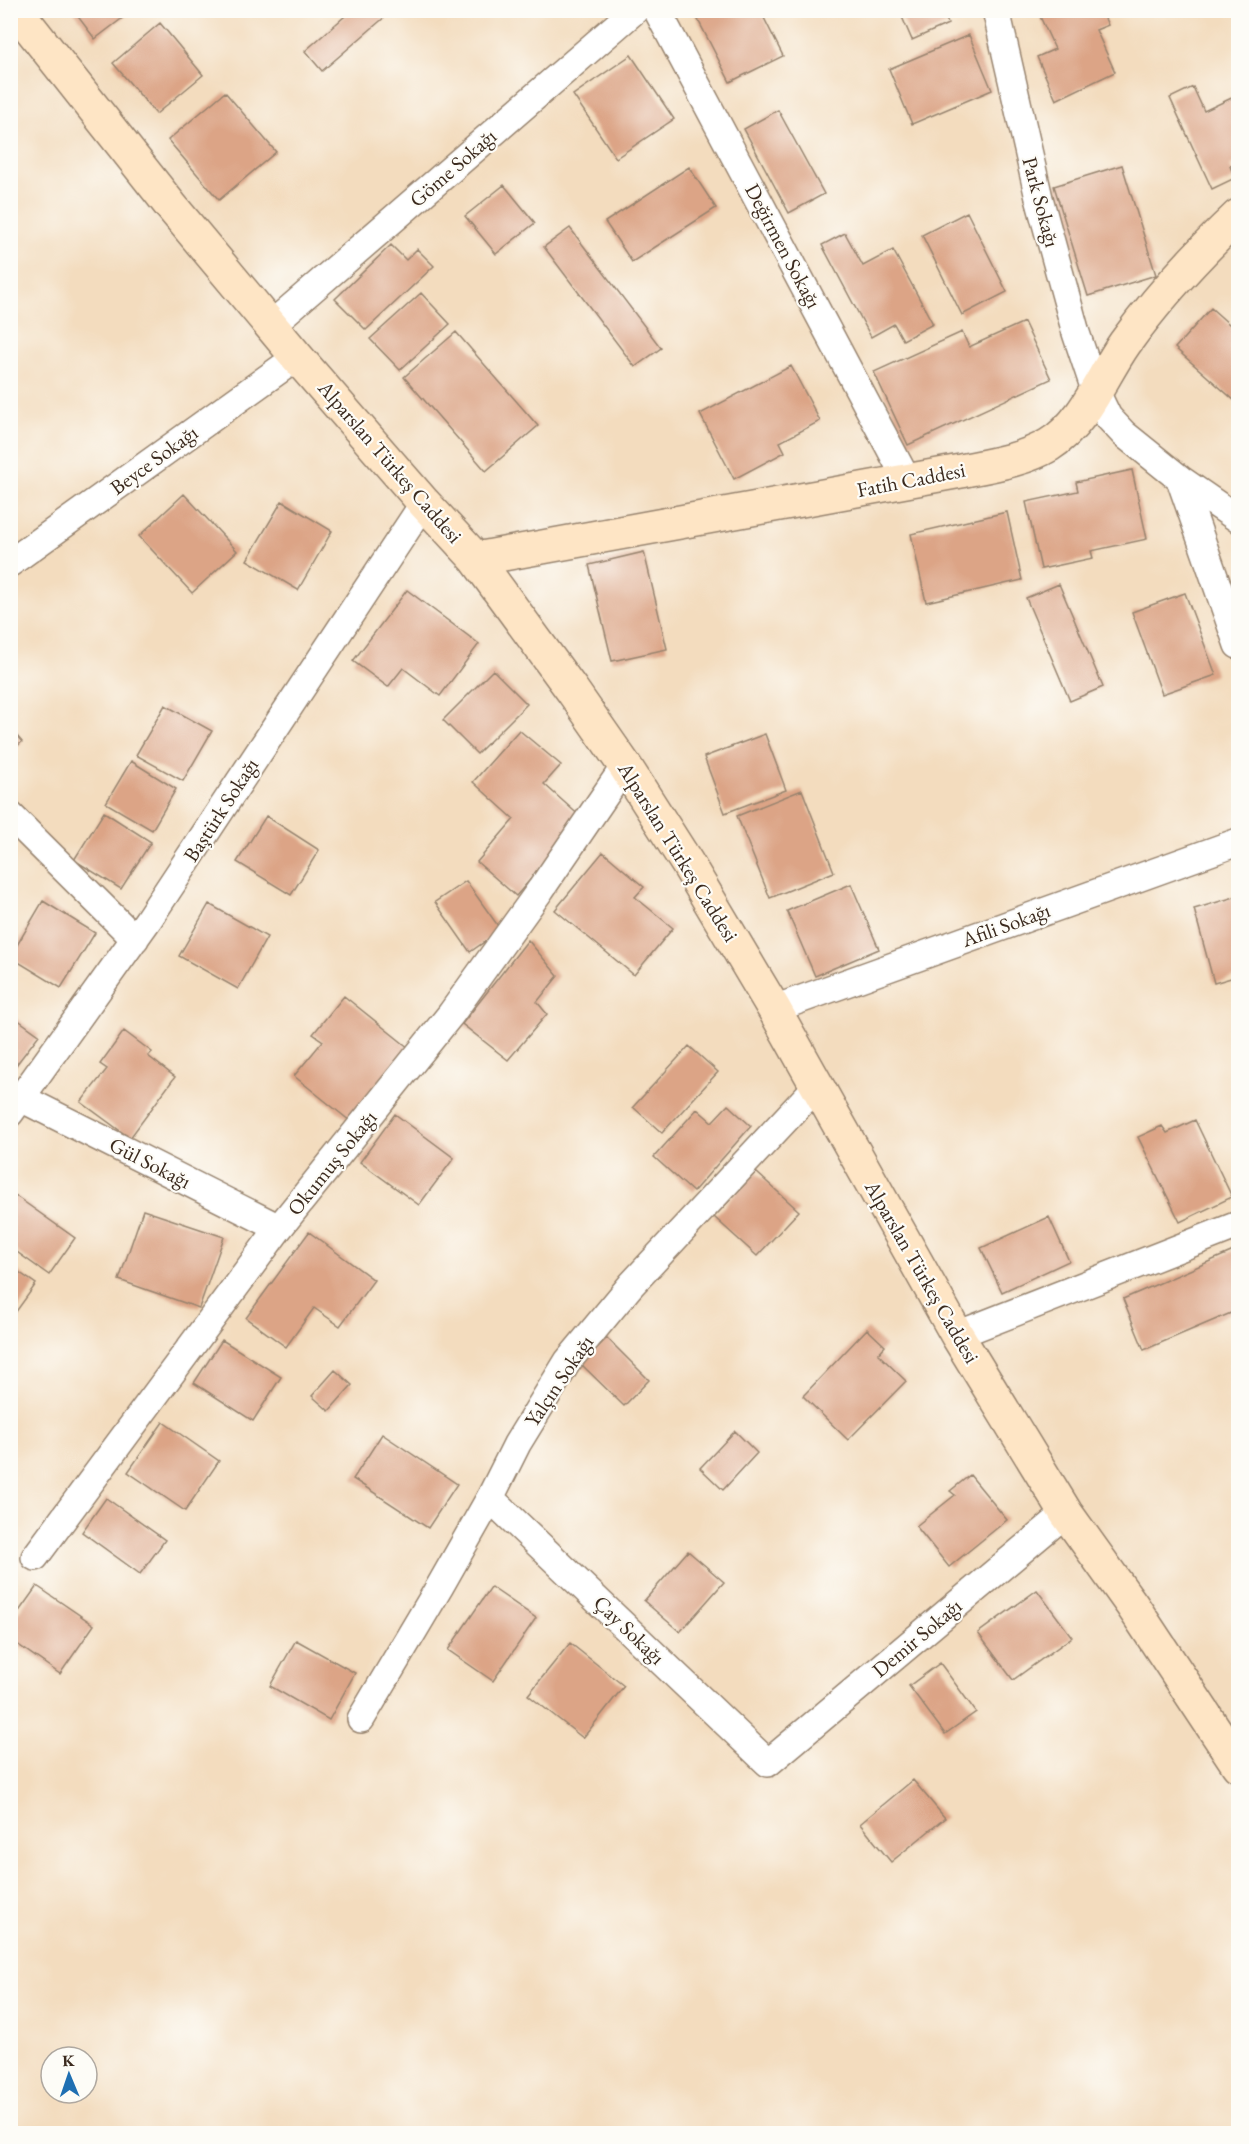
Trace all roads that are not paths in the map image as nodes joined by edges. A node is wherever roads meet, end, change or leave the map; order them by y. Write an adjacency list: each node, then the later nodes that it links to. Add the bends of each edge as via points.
1 (16, 10): 6 (street, Alparslan Türkeş Caddesi)
2 (635, 10): 6 (street, Göme Sokağı)
3 (657, 10): 10 (street, Değirmen Sokağı)
4 (996, 10): 8 (street, Park Sokağı, via 1039,198)
5 (1239, 216): 8 (street, Fatih Caddesi, via 1148,313)
6 (271, 325): 7 (street, Alparslan Türkeş Caddesi)
7 (297, 357): 11 (street, Alparslan Türkeş Caddesi); 14 (street, Beyce Sokağı)
8 (1095, 390): 9 (street, Park Sokağı, via 1108,417 1124,434); 10 (street, Fatih Caddesi, via 1073,426 1048,445 1000,463)
9 (1180, 479): 12 (street, Park Sokağı); 15 (street)
10 (908, 482): 13 (street, Fatih Caddesi)
11 (424, 503): 13 (street, Alparslan Türkeş Caddesi); 19 (street, Baştürk Sokağı)
12 (1239, 519)
13 (476, 559): 16 (street, Alparslan Türkeş Caddesi)
14 (10, 563)
15 (1239, 645)
16 (625, 766): 20 (street, Alparslan Türkeş Caddesi); 24 (street, Okumuş Sokağı, via 451,1014)
17 (10, 815): 19 (street)
18 (1239, 842): 20 (street, Afili Sokağı)
19 (135, 939): 22 (street, Baştürk Sokağı)
20 (774, 1009): 21 (street, Alparslan Türkeş Caddesi)
21 (817, 1086): 25 (street, Alparslan Türkeş Caddesi); 26 (street, Yalçın Sokağı, via 631,1285 568,1361 517,1444)
22 (16, 1105): 24 (street, Gül Sokağı)
23 (1239, 1225): 25 (street)
24 (279, 1228): 28 (street, Okumuş Sokağı)
25 (957, 1335): 27 (street, Alparslan Türkeş Caddesi)
26 (490, 1498): 29 (street, Yalçın Sokağı); 30 (street, Çay Sokağı)
27 (1066, 1513): 30 (street, Demir Sokağı); 31 (street, Alparslan Türkeş Caddesi)
28 (35, 1557)
29 (361, 1719)
30 (768, 1763)
31 (1239, 1765)

